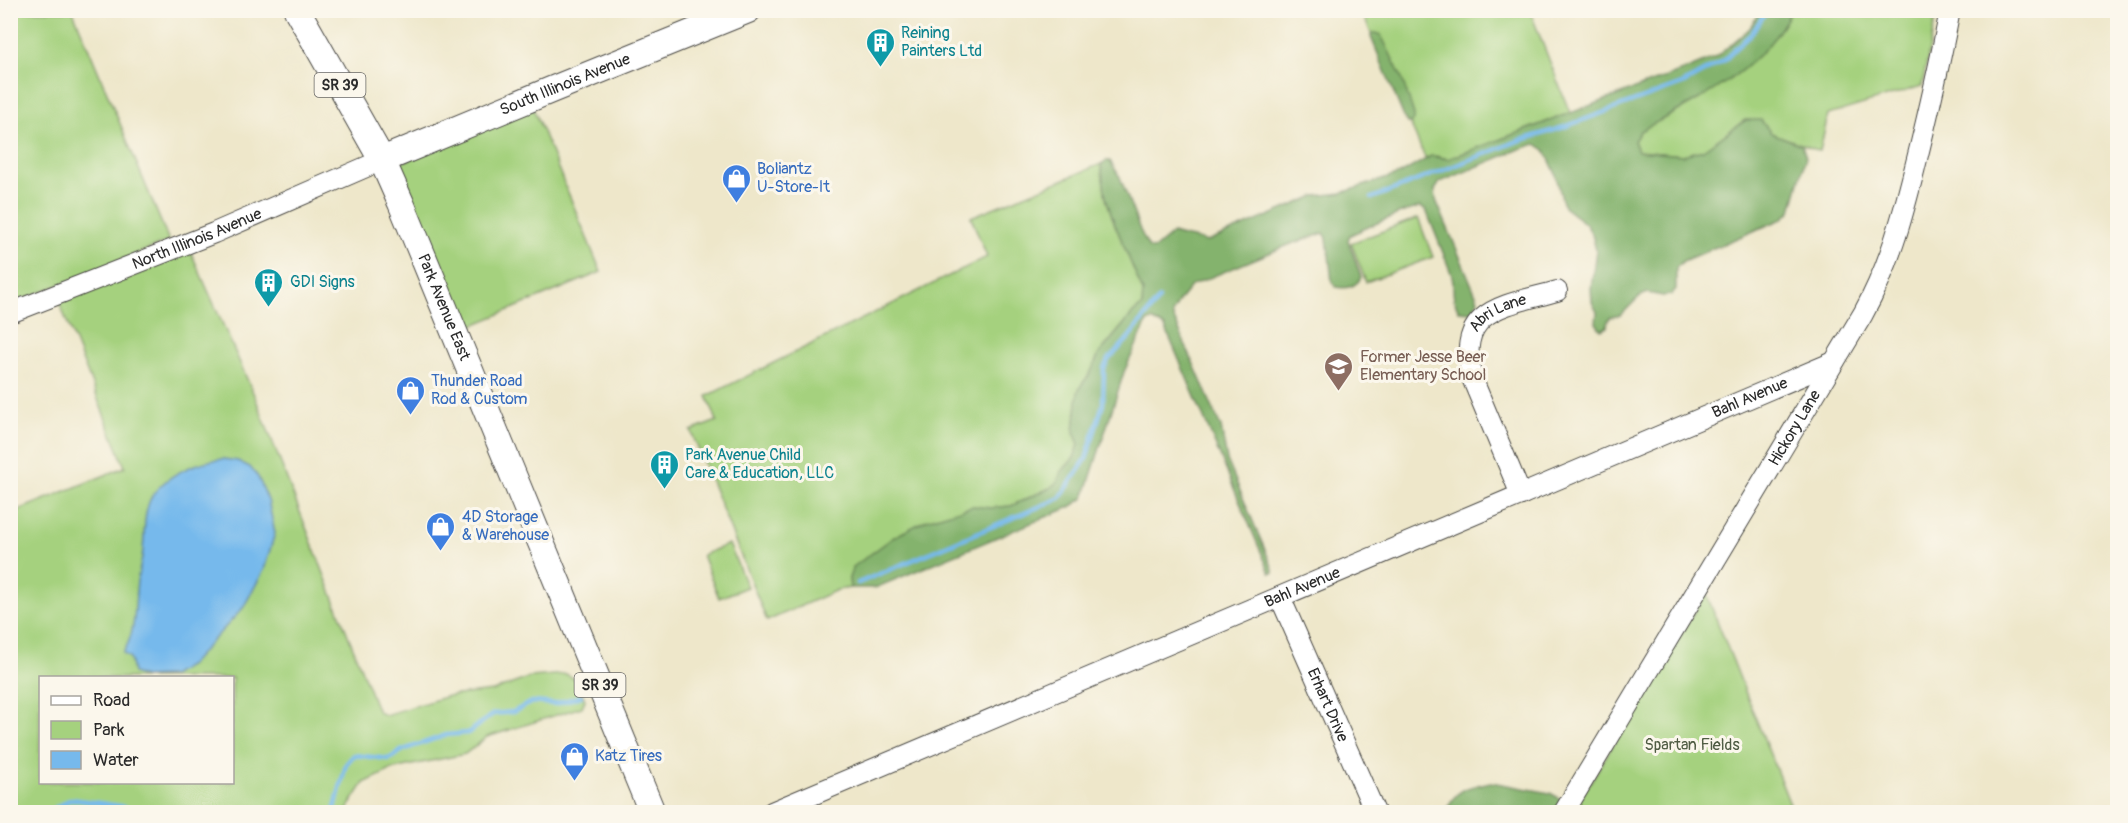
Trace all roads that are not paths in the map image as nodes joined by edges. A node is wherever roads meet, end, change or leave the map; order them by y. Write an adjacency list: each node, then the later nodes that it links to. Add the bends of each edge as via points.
1 (297, 10): 4 (main road, Park Avenue East / SR 39)
2 (748, 10): 4 (main road, South Illinois Avenue)
3 (1950, 10): 7 (street, Hickory Lane, via 1926,124 1894,244 1873,297)
4 (382, 160): 6 (street, North Illinois Avenue, via 214,233); 11 (main road, Park Avenue East / SR 39)
5 (1557, 291): 8 (street, Abri Lane, via 1485,315 1474,328 1468,346 1472,378)
6 (10, 313)
7 (1834, 362): 8 (street, Bahl Avenue); 14 (street, Hickory Lane)
8 (1521, 495): 9 (street, Bahl Avenue)
9 (1280, 597): 10 (street, Bahl Avenue); 13 (street, Erhart Drive)
10 (802, 807): 12 (street, Bahl Avenue)
11 (652, 813)
12 (772, 813)
13 (1375, 813)
14 (1564, 813)

